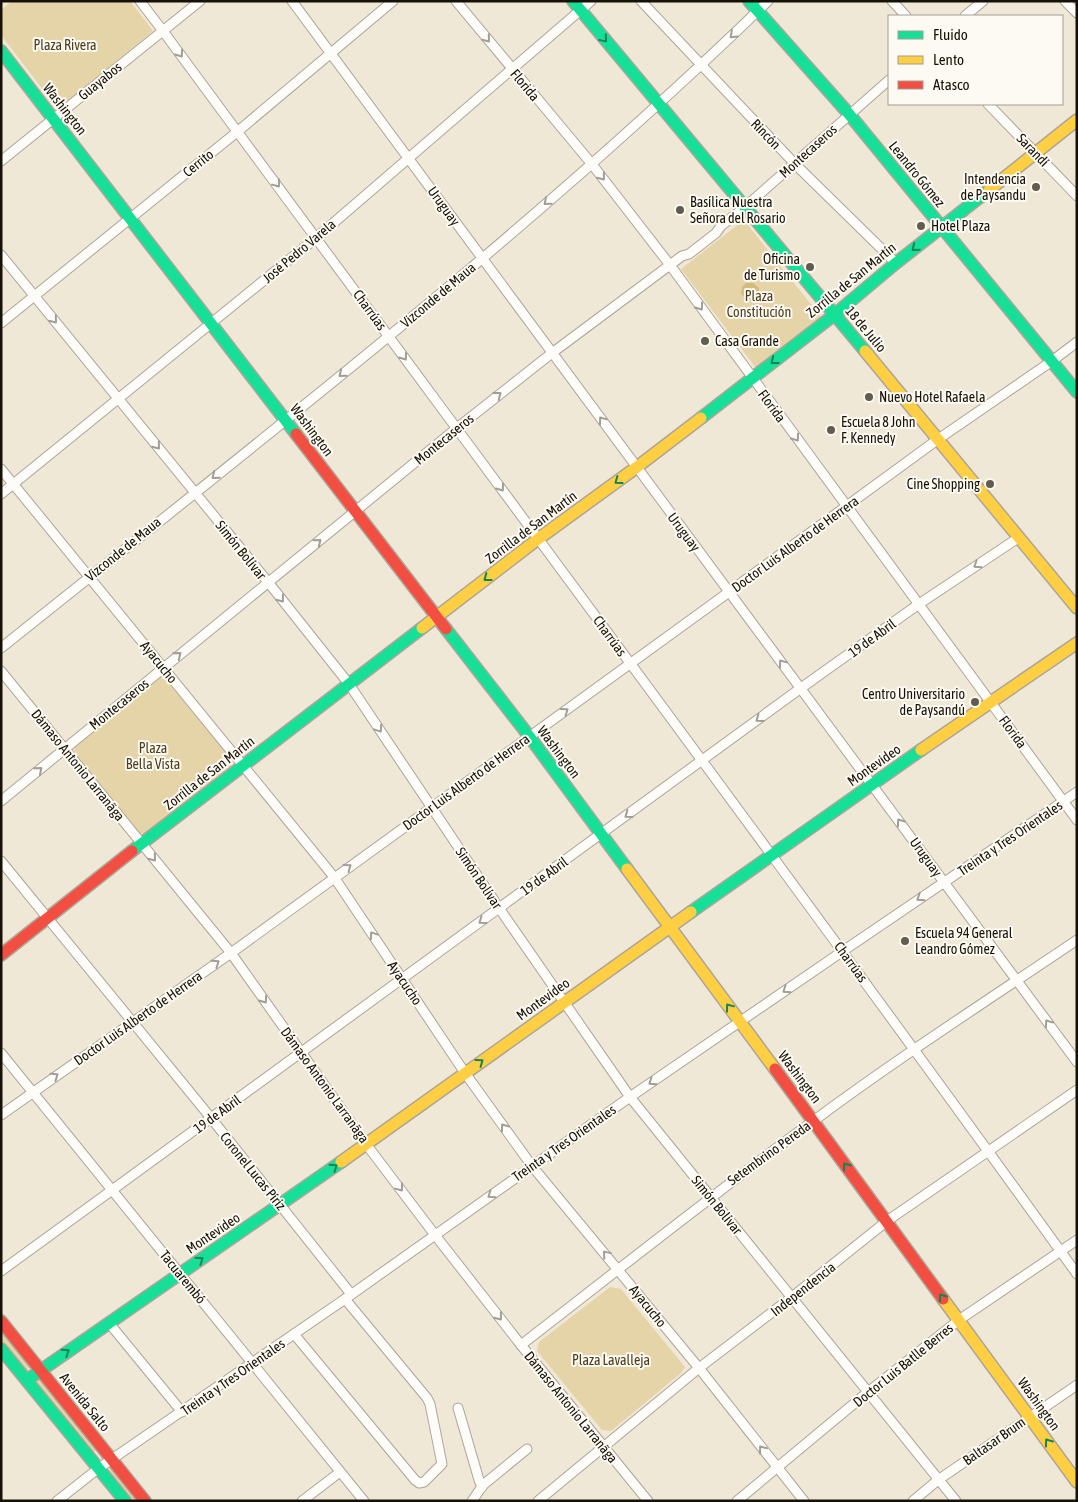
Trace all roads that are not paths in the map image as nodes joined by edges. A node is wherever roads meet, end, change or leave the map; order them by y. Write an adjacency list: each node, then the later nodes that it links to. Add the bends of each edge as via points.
1 (140, 1): 19 (street, Charrúas)
2 (200, 1): 19 (street, Guayabos)
3 (292, 1): 21 (street, Uruguay)
4 (393, 1): 21 (street, Cerrito)
5 (456, 1): 23 (street, Florida, one-way to 23)
6 (573, 1): 14 (street, 18 de Julio)
7 (591, 1): 14 (street, José Pedro Varela)
8 (640, 1): 22 (street, Rincón)
9 (749, 1): 15 (street, Leandro Gómez)
10 (768, 1): 15 (street, Vizconde de Maua)
11 (892, 1): 17 (street)
12 (983, 1): 18 (street)
13 (1065, 1): 16 (street)
14 (581, 11): 23 (street, José Pedro Varela); 25 (street, 18 de Julio, one-way to 25)
15 (758, 11): 22 (street, Vizconde de Maua, one-way to 22); 27 (street, Leandro Gómez)
16 (1077, 13)
17 (905, 15)
18 (966, 15)
19 (163, 31): 28 (street, Guayabos); 30 (street, Charrúas, one-way to 30)
20 (1, 51): 28 (street, Washington)
21 (331, 54): 30 (street, Cerrito); 32 (street, Uruguay)
22 (700, 65): 25 (street, Vizconde de Maua); 35 (street, Rincón)
23 (512, 70): 32 (street, José Pedro Varela); 34 (street, Florida)
24 (888, 81): 27 (street, Montecaseros)
25 (658, 103): 34 (street, Vizconde de Maua); 37 (street, 18 de Julio)
26 (989, 105): 31 (street, Sarandí)
27 (849, 114): 35 (street, Montecaseros); 39 (street, Leandro Gómez)
28 (53, 118): 33 (street, Guayabos); 38 (street, Washington)
29 (1077, 120): 31 (street, Zorrilla de San Martín)
30 (237, 132): 38 (street, Cerrito); 40 (street, Charrúas, one-way to 40)
31 (1036, 153): 36 (street, Sarandí); 39 (street, Zorrilla de San Martín)
32 (409, 159): 40 (street, José Pedro Varela); 42 (street, Uruguay)
33 (1, 161)
34 (591, 163): 42 (street, Vizconde de Maua, one-way to 42); 44 (street, Florida, one-way to 44)
35 (795, 164): 37 (street, Montecaseros); 43 (street, Rincón)
36 (1077, 196)
37 (745, 207): 44 (street, Montecaseros, via 689,254); 46 (street, 18 de Julio)
38 (130, 218): 45 (street, Cerrito); 48 (street, Washington)
39 (941, 227): 43 (street, Zorrilla de San Martín, one-way to 43); 52 (street, Leandro Gómez)
40 (316, 238): 48 (street, José Pedro Varela); 49 (street, Charrúas)
41 (1, 255): 45 (street, Simón Bolívar)
42 (482, 258): 49 (street, Vizconde de Maua); 51 (street, Uruguay)
43 (896, 263): 46 (street, Zorrilla de San Martín)
44 (670, 265): 51 (street, Montecaseros); 53 (street, Florida, one-way to 53)
45 (35, 296): 47 (street, Cerrito); 55 (street, Simón Bolívar, one-way to 55)
46 (834, 315): 53 (street, Zorrilla de San Martín, one-way to 53); 58 (street, 18 de Julio)
47 (1, 323)
48 (212, 324): 55 (street, José Pedro Varela); 56 (street, Washington)
49 (389, 336): 56 (street, Vizconde de Maua, one-way to 56); 57 (street, Charrúas, one-way to 57)
50 (1077, 342): 52 (street, Doctor Luis Alberto de Herrera)
51 (552, 353): 57 (street, Montecaseros, one-way to 51); 59 (street, Uruguay, one-way to 51)
52 (1052, 361): 54 (street, Leandro Gómez); 58 (street, Doctor Luis Alberto de Herrera)
53 (752, 378): 59 (street, Zorrilla de San Martín); 64 (street, Florida, one-way to 64)
54 (1077, 392)
55 (118, 399): 61 (street, José Pedro Varela); 62 (street, Simón Bolívar, one-way to 62)
56 (285, 420): 62 (street, Vizconde de Maua, one-way to 62); 65 (street, Washington)
57 (457, 428): 65 (street, Montecaseros); 67 (street, Charrúas, one-way to 67)
58 (938, 439): 64 (street, Doctor Luis Alberto de Herrera); 66 (street, 18 de Julio)
59 (637, 468): 67 (street, Zorrilla de San Martín, one-way to 67); 70 (street, Uruguay)
60 (1, 469): 61 (street, Ayacucho)
61 (13, 484): 63 (street, José Pedro Varela); 68 (street, Ayacucho)
62 (194, 492): 68 (street, Vizconde de Maua); 69 (street, Simón Bolívar)
63 (1, 494)
64 (846, 507): 70 (street, Doctor Luis Alberto de Herrera); 71 (street, Florida)
65 (356, 512): 69 (street, Montecaseros, one-way to 65); 73 (street, Washington)
66 (1018, 538): 71 (street, 19 de Abril, one-way to 71); 72 (street, 18 de Julio)
67 (538, 539): 73 (street, Zorrilla de San Martín, one-way to 73); 76 (street, Charrúas)
68 (89, 577): 75 (street, Vizconde de Maua); 77 (street, Ayacucho)
69 (268, 582): 77 (street, Montecaseros, one-way to 69); 79 (street, Simón Bolívar, one-way to 79)
70 (729, 592): 76 (street, Doctor Luis Alberto de Herrera); 80 (street, Uruguay, one-way to 70)
71 (919, 604): 80 (street, 19 de Abril); 81 (street, Florida)
72 (1077, 608)
73 (437, 617): 79 (street, Zorrilla de San Martín); 82 (street, Washington)
74 (1077, 643): 81 (street, Montevideo)
75 (1, 648)
76 (630, 664): 82 (street, Doctor Luis Alberto de Herrera, one-way to 76); 84 (street, Charrúas)
77 (163, 667): 83 (street, Montecaseros); 85 (street, Ayacucho)
78 (1, 671): 83 (street, Dámaso Antonio Larranãga)
79 (349, 684): 85 (street, Zorrilla de San Martín); 90 (street, Simón Bolívar, one-way to 90)
80 (801, 688): 84 (street, 19 de Abril, one-way to 84); 86 (street, Uruguay)
81 (991, 702): 86 (street, Montevideo); 89 (street, Florida)
82 (529, 736): 90 (street, Doctor Luis Alberto de Herrera); 92 (street, Washington)
83 (64, 749): 88 (street, Montecaseros, one-way to 83); 93 (street, Dámaso Antonio Larranãga)
84 (702, 761): 92 (street, 19 de Abril, one-way to 92); 94 (street, Charrúas)
85 (243, 765): 93 (street, Zorrilla de San Martín); 96 (street, Ayacucho)
86 (872, 784): 94 (street, Montevideo); 97 (street, Uruguay, one-way to 86)
87 (1077, 792): 89 (street, Treinta y Tres Orientales)
88 (1, 801)
89 (1063, 802): 91 (street, Florida); 97 (street, Treinta y Tres Orientales)
90 (431, 807): 96 (street, Doctor Luis Alberto de Herrera, one-way to 90); 98 (street, Simón Bolívar)
91 (1077, 820)
92 (601, 834): 98 (street, 19 de Abril); 100 (street, Washington)
93 (142, 844): 99 (street, Zorrilla de San Martín); 103 (street, Dámaso Antonio Larranãga, one-way to 103)
94 (772, 855): 100 (street, Montevideo); 102 (street, Charrúas)
95 (1, 861): 99 (street, Coronel Lucas Píriz)
96 (334, 877): 103 (street, Doctor Luis Alberto de Herrera); 105 (street, Ayacucho, one-way to 96)
97 (944, 882): 102 (street, Treinta y Tres Orientales, one-way to 102); 106 (street, Uruguay)
98 (499, 908): 105 (street, 19 de Abril, one-way to 105); 107 (street, Simón Bolívar)
99 (48, 918): 104 (street, Zorrilla de San Martín); 109 (street, Coronel Lucas Píriz)
100 (670, 927): 107 (street, Montevideo); 108 (street, Washington, one-way to 100)
101 (1077, 940): 106 (street, Setembrino Pereda)
102 (843, 951): 108 (street, Treinta y Tres Orientales, one-way to 108); 110 (street, Charrúas)
103 (231, 953): 109 (street, Doctor Luis Alberto de Herrera, one-way to 103); 112 (street, Dámaso Antonio Larranãga, one-way to 112)
104 (1, 954)
105 (402, 978): 112 (street, 19 de Abril); 114 (street, Ayacucho)
106 (1017, 981): 110 (street, Setembrino Pereda); 113 (street, Uruguay, one-way to 106)
107 (564, 1002): 114 (street, Montevideo, one-way to 107); 117 (street, Simón Bolívar)
108 (740, 1021): 117 (street, Treinta y Tres Orientales, one-way to 117); 120 (street, Washington)
109 (132, 1022): 116 (street, Doctor Luis Alberto de Herrera, one-way to 109); 119 (street, Coronel Lucas Píriz)
110 (914, 1050): 120 (street, Setembrino Pereda); 122 (street, Charrúas)
111 (1, 1053): 116 (street, Tacuarembó)
112 (301, 1053): 119 (street, 19 de Abril); 121 (street, Dámaso Antonio Larranãga)
113 (1077, 1062)
114 (465, 1073): 121 (street, Montevideo); 123 (street, Ayacucho, one-way to 114)
115 (1077, 1090): 122 (street, Independencia)
116 (33, 1092): 118 (street, Doctor Luis Alberto de Herrera); 124 (street, Tacuarembó)
117 (630, 1097): 123 (street, Treinta y Tres Orientales); 125 (street, Simón Bolívar)
118 (1, 1115)
119 (211, 1118): 124 (street, 19 de Abril); 126 (street, Coronel Lucas Píriz)
120 (813, 1120): 125 (street, Setembrino Pereda); 127 (street, Washington, one-way to 120)
121 (366, 1144): 126 (street, Montevideo, one-way to 121); 128 (street, Dámaso Antonio Larranãga, one-way to 128)
122 (988, 1151): 127 (street, Independencia); 130 (street, Charrúas)
123 (532, 1166): 128 (street, Treinta y Tres Orientales, one-way to 128); 131 (street, Ayacucho, one-way to 123)
124 (112, 1190): 132 (street, 19 de Abril); 133 (street, Tacuarembó)
125 (710, 1197): 131 (street, Setembrino Pereda); 136 (street, Simón Bolívar)
126 (280, 1205): 133 (street, Montevideo, one-way to 126); 135 (street, Coronel Lucas Píriz)
127 (887, 1222): 136 (street, Independencia); 137 (street, Washington, one-way to 127)
128 (435, 1235): 135 (street, Treinta y Tres Orientales); 141 (street, Dámaso Antonio Larranãga, one-way to 141)
129 (1077, 1240): 130 (street, Doctor Luis Batlle Berres)
130 (1060, 1251): 134 (street, Charrúas); 137 (street, Doctor Luis Batlle Berres)
131 (618, 1270): 141 (street, Setembrino Pereda); 144 (street, Ayacucho)
132 (1, 1271)
133 (180, 1274): 139 (street, Montevideo); 143 (street, Tacuarembó)
134 (1077, 1274)
135 (348, 1297): 140 (street, Treinta y Tres Orientales); 140 (street, Coronel Lucas Píriz, via 430,1404 442,1464 424,1482 415,1480)
136 (792, 1298): 144 (street, Independencia); 148 (street, Simón Bolívar)
137 (959, 1320): 148 (street, Doctor Luis Batlle Berres); 151 (street, Washington)
138 (1, 1321): 145 (street, Avenida Salto)
139 (109, 1323): 145 (street, Montevideo, one-way to 139); 150 (street)
140 (294, 1334): 143 (street, Treinta y Tres Orientales)
141 (521, 1345): 152 (street, Dámaso Antonio Larranãga)
142 (1, 1349): 146 (street)
143 (252, 1364): 150 (street, Treinta y Tres Orientales); 157 (street, Tacuarembó)
144 (699, 1368): 152 (street, Independencia); 156 (street, Ayacucho, one-way to 144)
145 (40, 1370): 146 (street, Montevideo); 154 (street, Avenida Salto)
146 (27, 1380): 155 (street)
147 (1077, 1385): 151 (street, Baltasar Brum)
148 (868, 1392): 156 (street, Doctor Luis Batlle Berres); 158 (street, Simón Bolívar)
149 (458, 1408): 160 (street)
150 (182, 1412): 154 (street, Treinta y Tres Orientales)
151 (1029, 1417): 158 (street, Baltasar Brum); 159 (street, Washington, one-way to 151)
152 (603, 1446): 167 (street, Independencia); 168 (street, Dámaso Antonio Larranãga)
153 (527, 1449): 160 (street)
154 (113, 1460): 155 (street, Treinta y Tres Orientales); 163 (street, Avenida Salto)
155 (99, 1468): 161 (street, Treinta y Tres Orientales); 162 (street)
156 (777, 1468): 169 (street, Doctor Luis Batlle Berres); 170 (street, Ayacucho)
157 (340, 1472): 164 (street); 165 (street, Tacuarembó)
158 (938, 1480): 171 (street, Baltasar Brum); 172 (street, Simón Bolívar)
159 (1077, 1482)
160 (482, 1487): 166 (street)
161 (57, 1501)
162 (125, 1501)
163 (145, 1501)
164 (302, 1501)
165 (364, 1501)
166 (472, 1501)
167 (538, 1501)
168 (648, 1501)
169 (737, 1501)
170 (804, 1501)
171 (913, 1501)
172 (956, 1501)

